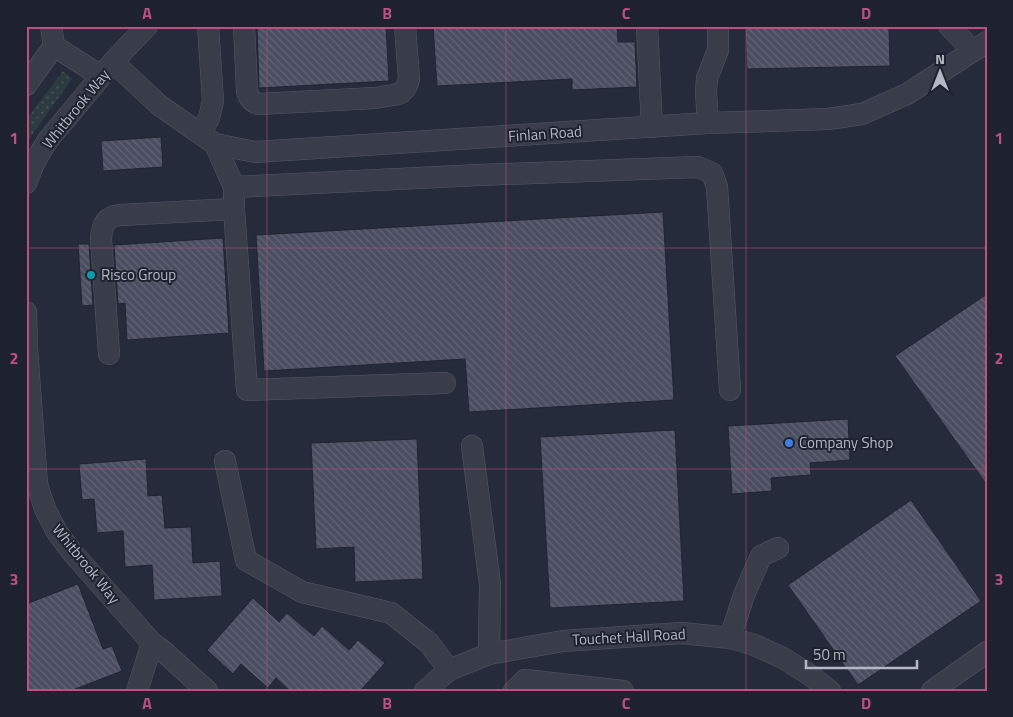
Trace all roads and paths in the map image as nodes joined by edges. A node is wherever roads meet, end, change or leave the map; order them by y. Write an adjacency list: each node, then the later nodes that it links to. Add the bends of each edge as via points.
1 (132, 26): 11 (street, Whitbrook Way)
2 (147, 26): 11 (street, Whitbrook Way)
3 (208, 26): 15 (street, via 213,101)
4 (244, 26): 5 (street, via 247,91 253,102 258,104 375,98 401,93 408,79)
5 (404, 26)
6 (647, 26): 14 (street)
7 (718, 26): 13 (street, via 718,50 707,78)
8 (949, 26): 10 (street)
9 (52, 36): 11 (street, Finlan Road); 12 (street)
10 (980, 46): 13 (street, Finlan Road, via 907,94 862,114 828,119)
11 (107, 69): 15 (street, Finlan Road); 16 (street, Whitbrook Way, via 48,140)
12 (26, 84)
13 (708, 123): 14 (street, Finlan Road)
14 (652, 127): 15 (street, Finlan Road, via 255,152)
15 (207, 139): 17 (street)
16 (26, 183)
17 (234, 187): 18 (street); 22 (street, via 698,166 712,173 717,187)
18 (234, 209): 20 (street, via 120,215 107,220 101,239); 21 (street, via 247,390)
19 (26, 312): 25 (street, Whitbrook Way, via 37,484)
20 (108, 354)
21 (445, 383)
22 (730, 390)
23 (472, 446): 30 (street, via 490,584)
24 (225, 461): 31 (street, via 246,560 302,592 391,613 429,643)
25 (34, 505): 28 (street, Whitbrook Way, via 45,509 72,552)
26 (778, 548): 27 (street, via 761,556)
27 (730, 638): 30 (street, Touchet Hall Road, via 682,633 563,641); 37 (street, Touchet Hall Road, via 783,658)
28 (157, 647): 32 (street); 33 (street, Whitbrook Way)
29 (987, 652): 38 (street)
30 (489, 654): 31 (street, Touchet Hall Road)
31 (449, 670): 34 (street, Touchet Hall Road)
32 (137, 691)
33 (207, 691)
34 (425, 691)
35 (514, 691): 36 (street, via 524,680)
36 (624, 691)
37 (830, 691)
38 (932, 691)

